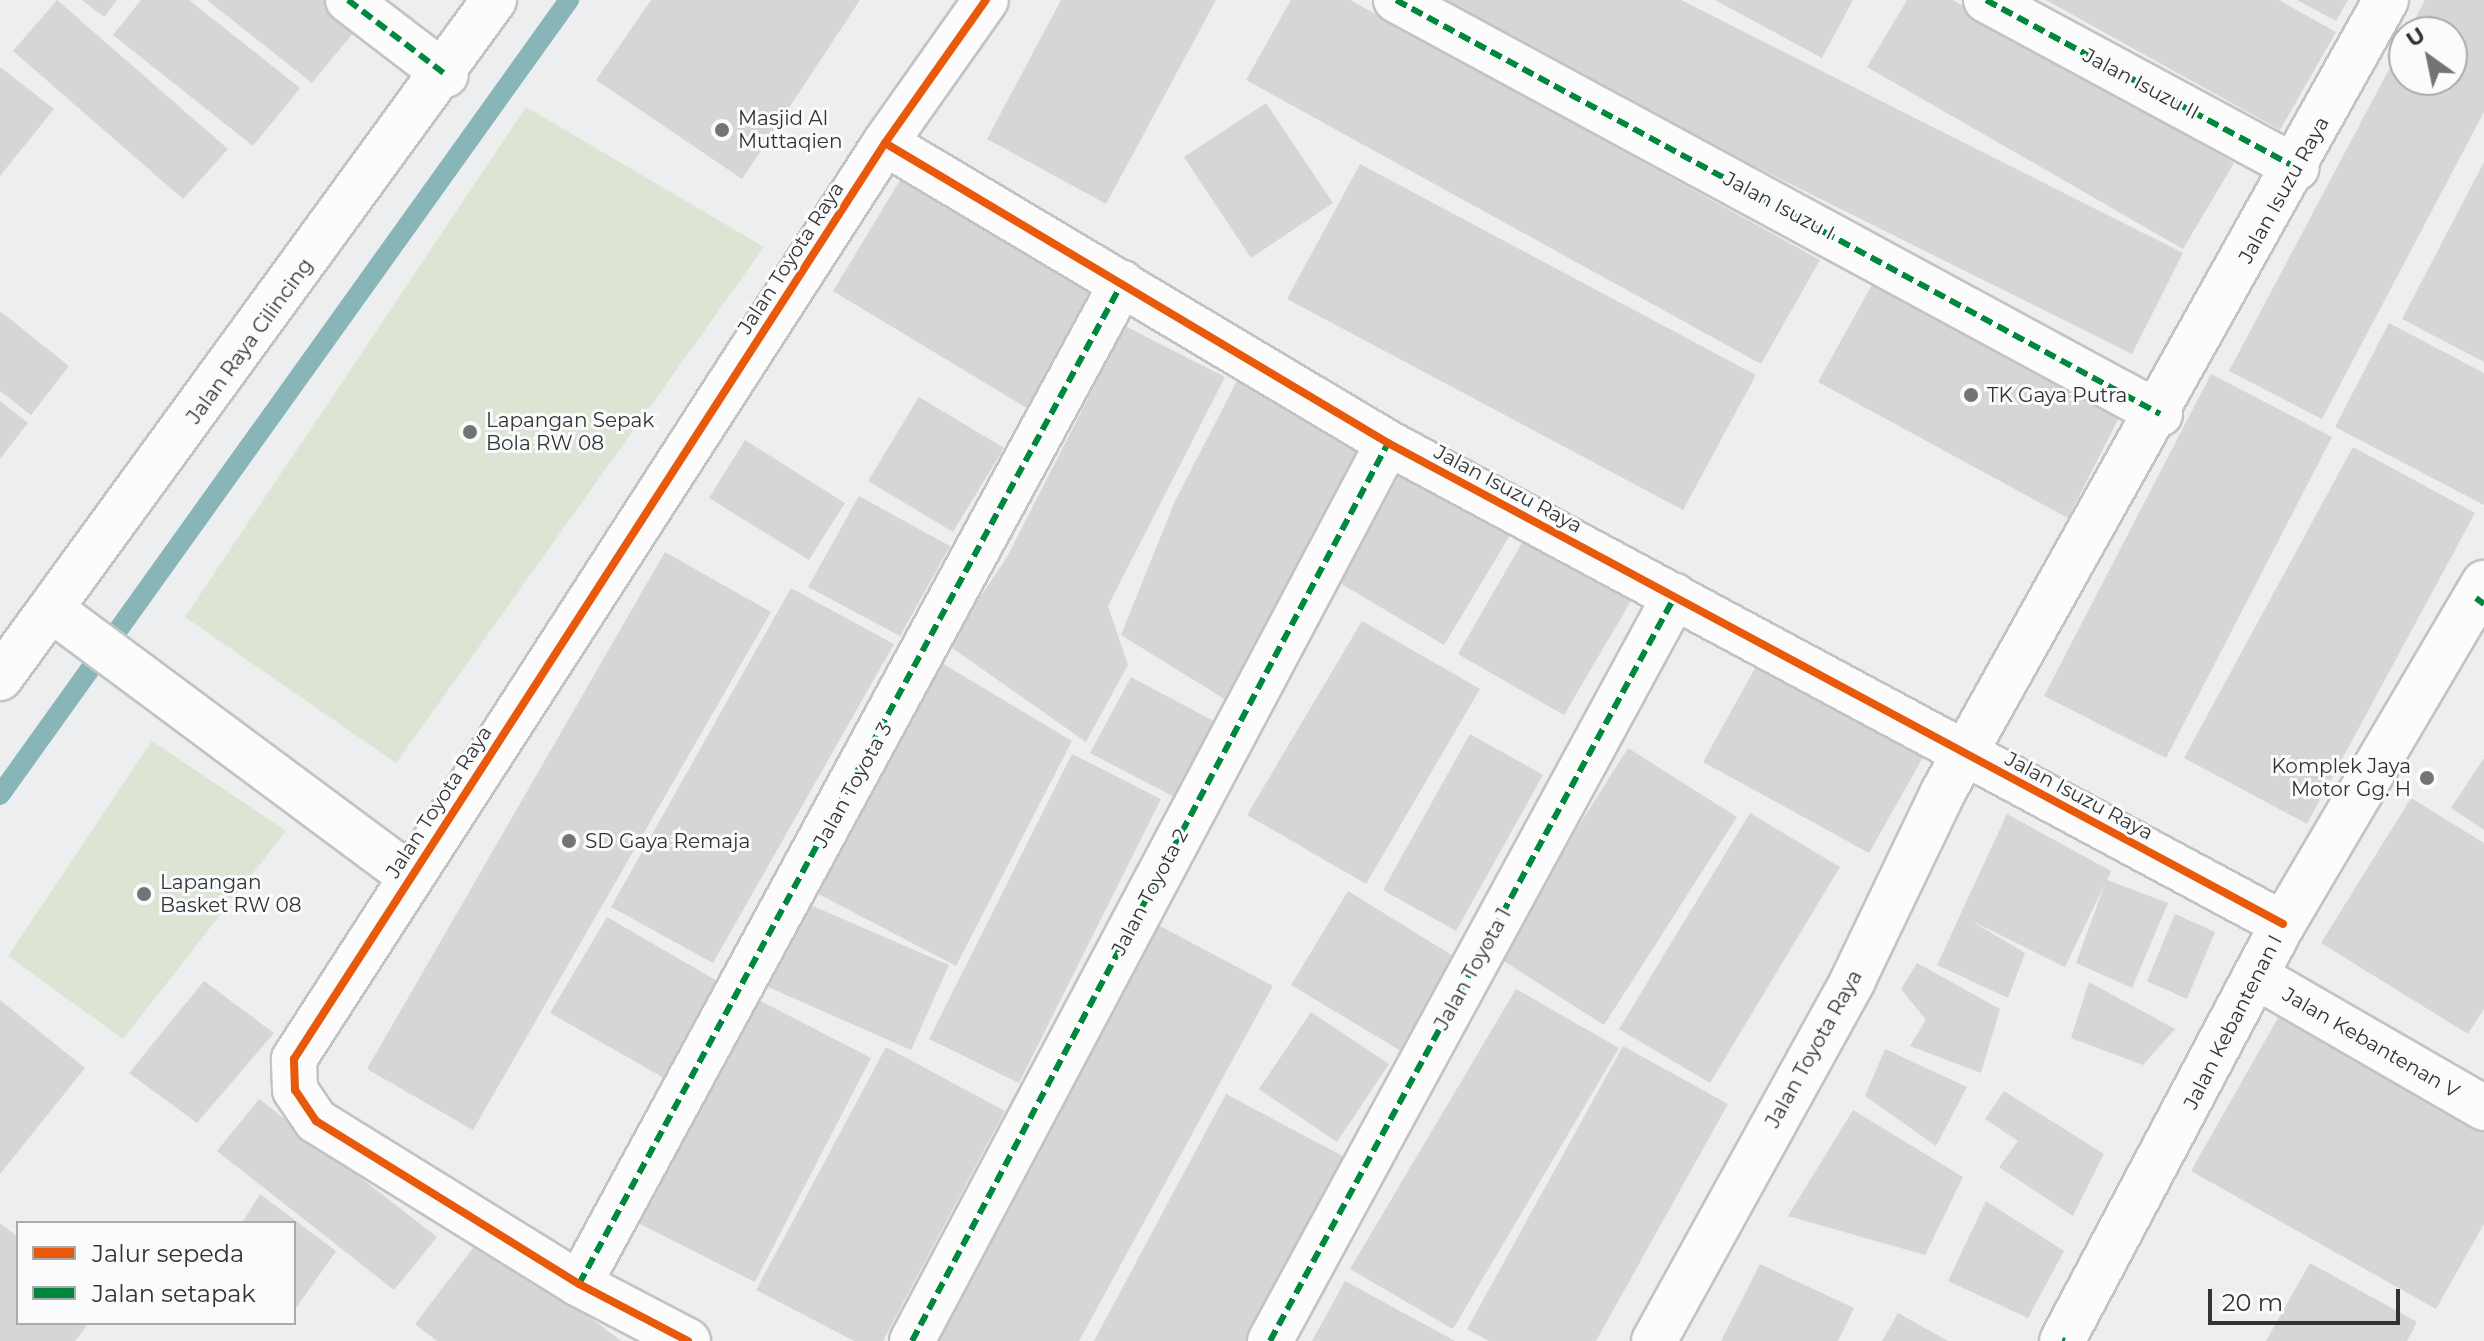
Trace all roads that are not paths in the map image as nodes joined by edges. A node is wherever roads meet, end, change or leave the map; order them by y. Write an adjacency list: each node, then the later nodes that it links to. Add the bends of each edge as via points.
1 (348, 0): 7 (street)
2 (494, 0): 7 (street, Jalan Raya Cilincing)
3 (986, 0): 8 (street)
4 (1396, 0): 11 (street, Jalan Isuzu I)
5 (1986, 0): 9 (street, Jalan Isuzu II)
6 (2386, 0): 9 (street, Jalan Isuzu Raya)
7 (446, 75): 15 (street, Jalan Raya Cilincing)
8 (885, 143): 10 (street, Jalan Isuzu Raya); 18 (street, Jalan Toyota Raya)
9 (2297, 168): 11 (street, Jalan Isuzu Raya)
10 (1122, 283): 12 (street, Jalan Isuzu Raya); 22 (street, Jalan Toyota 3)
11 (2160, 414): 17 (street, Jalan Isuzu Raya)
12 (1388, 443): 14 (street, Jalan Isuzu Raya); 24 (street, Jalan Toyota 2)
13 (2481, 595): 19 (street, Jalan Kebantenan I)
14 (1675, 596): 17 (street, Jalan Isuzu Raya); 25 (street, Jalan Toyota 1)
15 (69, 623): 16 (street, Jalan Raya Cilincing); 18 (street)
16 (0, 678)
17 (1967, 754): 19 (street, Jalan Isuzu Raya); 26 (street, Jalan Toyota Raya, via 1853,980)
18 (410, 876): 22 (street, Jalan Toyota Raya, via 294,1059 295,1090 316,1121)
19 (2283, 924): 20 (street, Jalan Kebantenan I)
20 (2259, 978): 21 (street, Jalan Kebantenan V); 27 (street, Jalan Kebantenan I)
21 (2484, 1108)
22 (579, 1284): 23 (street, Jalan Toyota Raya)
23 (688, 1341)
24 (912, 1341)
25 (1270, 1341)
26 (1654, 1341)
27 (2063, 1341)

